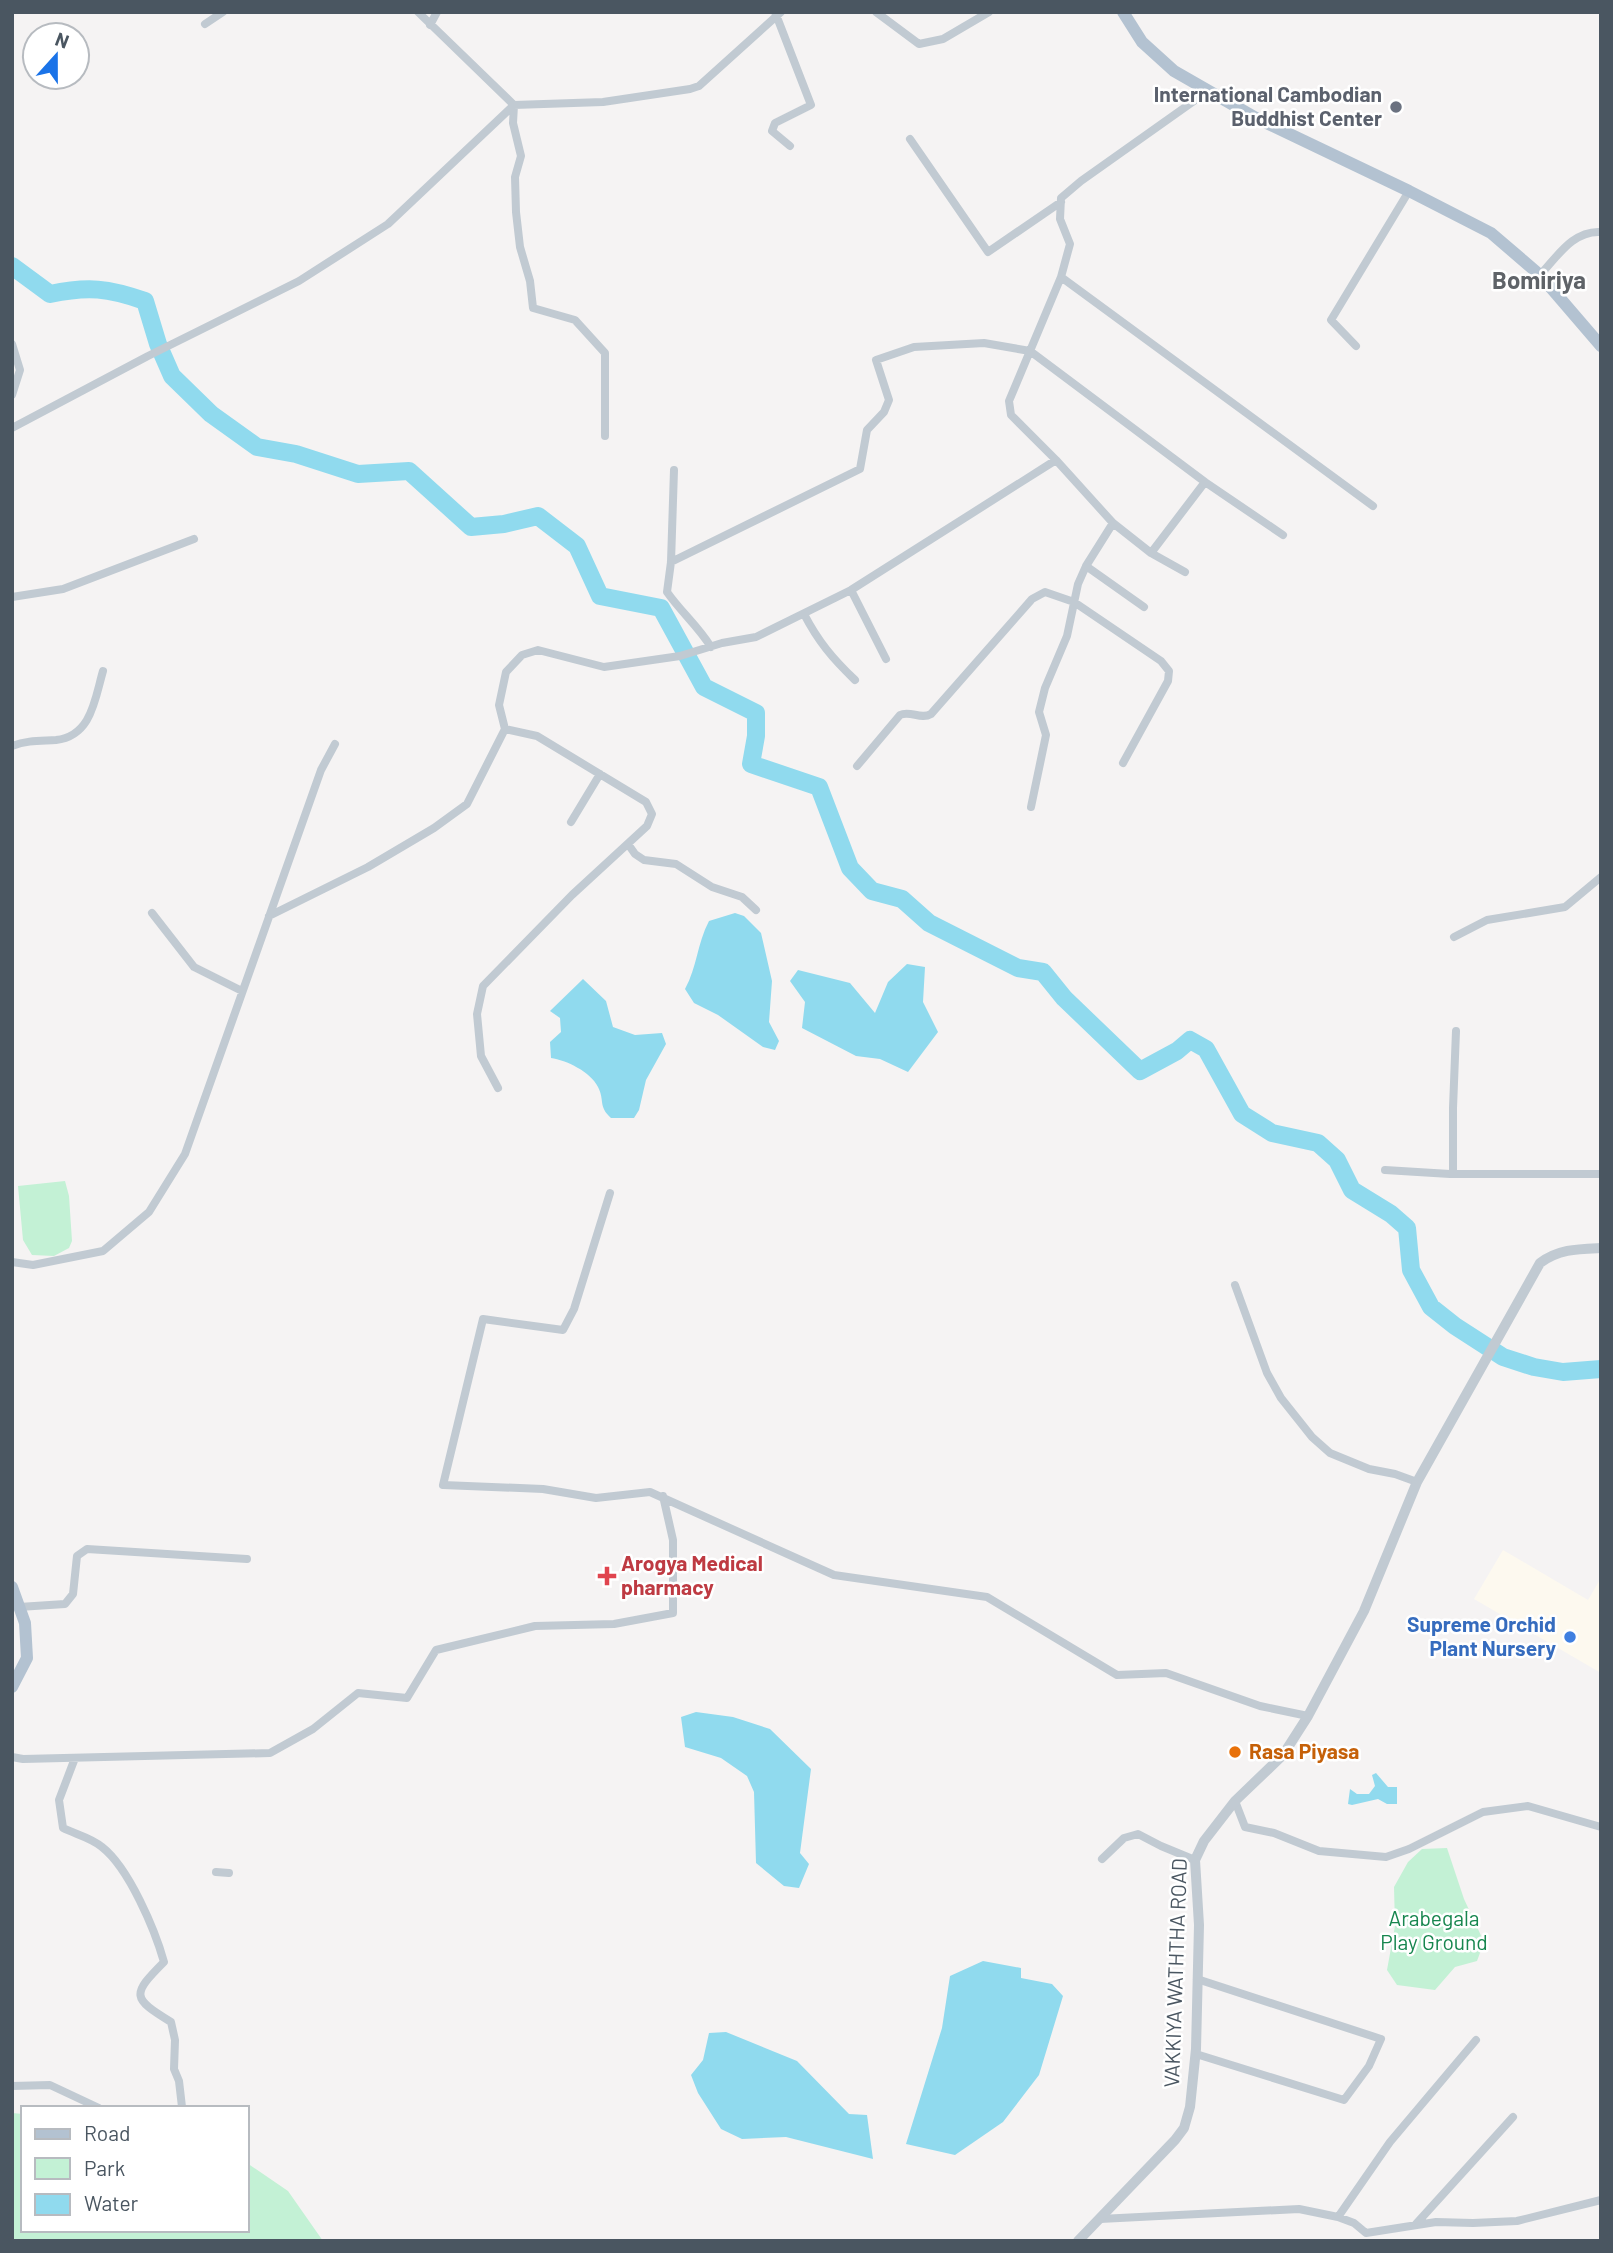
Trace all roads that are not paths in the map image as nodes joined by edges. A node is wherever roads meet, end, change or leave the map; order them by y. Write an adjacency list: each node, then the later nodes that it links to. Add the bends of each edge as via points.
1 (223, 12): 8 (street)
2 (418, 12): 9 (street)
3 (436, 12): 9 (street)
4 (876, 12): 5 (street, via 919,44 943,38)
5 (989, 12)
6 (1123, 12): 10 (main road, via 1142,42 1174,71)
7 (778, 14): 11 (street, via 699,86 603,102); 13 (street, via 811,105 775,123 772,131)
8 (205, 24)
9 (429, 25): 11 (street)
10 (1208, 92): 14 (main road); 15 (street, via 1082,181)
11 (514, 105): 25 (street, via 388,224 299,281); 26 (street, via 521,156 515,177 516,212 533,308 575,320 606,353)
12 (909, 139): 15 (street, via 988,252)
13 (790, 146)
14 (1409, 191): 17 (main road, via 1491,233); 21 (street, via 1331,320)
15 (1061, 202): 18 (street, via 1060,219 1070,244)
16 (1601, 232): 17 (street, via 1577,237)
17 (1540, 275): 20 (main road)
18 (1061, 277): 22 (street); 30 (street)
19 (12, 344): 23 (street, via 20,370)
20 (1601, 345)
21 (1356, 346)
22 (1030, 351): 27 (street, via 1009,401 1011,415); 29 (street); 35 (street, via 984,343 914,347 876,360 889,400 867,430 860,470)
23 (12, 395)
24 (12, 416): 25 (street)
25 (14, 427)
26 (605, 436)
27 (1056, 460): 31 (street); 38 (street)
28 (674, 470): 35 (street)
29 (1205, 482): 32 (street); 34 (street)
30 (1373, 506)
31 (1113, 523): 34 (street); 36 (street)
32 (1283, 535)
33 (194, 539): 39 (street, via 63,589)
34 (1152, 553): 37 (street)
35 (671, 562): 43 (street, via 667,592)
36 (1086, 566): 40 (street); 41 (street)
37 (1185, 572)
38 (851, 590): 42 (street); 44 (street)
39 (12, 597)
40 (1074, 602): 50 (street, via 1169,671 1168,681); 51 (street, via 1038,594 931,714 901,715); 53 (street, via 1067,636 1045,688 1040,712 1045,735)
41 (1144, 607)
42 (804, 614): 43 (street, via 756,637); 46 (street, via 816,638)
43 (711, 647): 47 (street, via 604,667 538,650 522,655 506,672 499,705)
44 (886, 659)
45 (103, 671): 49 (street, via 91,716 80,731 60,740 27,740)
46 (855, 680)
47 (505, 729): 52 (street, via 537,736); 59 (street, via 467,804 368,867)
48 (335, 744): 59 (street, via 321,770)
49 (12, 746)
50 (1123, 763)
51 (857, 766)
52 (600, 774): 54 (street); 55 (street, via 646,802 652,814 651,821)
53 (1031, 807)
54 (571, 822)
55 (628, 844): 57 (street, via 644,860 676,864 712,887 742,897); 63 (street, via 483,986 477,1014 481,1056)
56 (1601, 877): 60 (street, via 1565,906 1487,920)
57 (756, 910)
58 (152, 913): 61 (street, via 194,967)
59 (269, 916): 61 (street)
60 (1454, 937)
61 (243, 991): 69 (street, via 185,1154 149,1212 103,1251 33,1265)
62 (1456, 1031): 65 (street)
63 (498, 1088)
64 (1385, 1170): 65 (street)
65 (1453, 1174): 66 (street)
66 (1601, 1174)
67 (610, 1194): 72 (street, via 574,1309 563,1330 483,1319 443,1485 543,1489 596,1498 650,1492)
68 (1601, 1248): 71 (street, VAKKIYA WATHTHA ROAD, via 1568,1250 1540,1263)
69 (12, 1262)
70 (1235, 1285): 71 (street, via 1267,1373 1312,1437 1330,1453)
71 (1418, 1482): 77 (street, VAKKIYA WATHTHA ROAD, via 1364,1611)
72 (663, 1496): 77 (street, via 834,1575 987,1597 1117,1675 1166,1673 1260,1706); 79 (street, via 673,1540 673,1613 614,1624 535,1626 436,1650 407,1698 358,1693 313,1729 270,1753)
73 (247, 1559): 75 (street, via 87,1549 77,1556 73,1594 65,1604)
74 (12, 1587): 75 (main road)
75 (19, 1607): 76 (main road, via 27,1658)
76 (12, 1687)
77 (1308, 1716): 80 (street, VAKKIYA WATHTHA ROAD, via 1283,1755)
78 (12, 1757): 79 (street)
79 (75, 1758): 91 (street, via 59,1800 63,1828 101,1845 121,1865 159,1944 164,1962 142,1984 140,1996 144,2005 171,2022)
80 (1235, 1801): 81 (street, via 1245,1827 1319,1851 1350,1855 1387,1857 1483,1812 1528,1806); 83 (street, VAKKIYA WATHTHA ROAD)
81 (1601, 1827)
82 (1102, 1859): 83 (street, via 1124,1838 1138,1835)
83 (1195, 1860): 86 (street, VAKKIYA WATHTHA ROAD)
84 (216, 1872): 85 (street)
85 (229, 1873)
86 (1197, 1979): 88 (street, VAKKIYA WATHTHA ROAD); 88 (street, via 1381,2039 1369,2066 1344,2100)
87 (1476, 2040): 94 (street, via 1390,2142)
88 (1196, 2054): 95 (street, VAKKIYA WATHTHA ROAD, via 1184,2128)
89 (12, 2086): 90 (street, via 50,2085)
90 (95, 2106)
91 (182, 2106)
92 (1513, 2117): 96 (street)
93 (1601, 2200): 96 (street, via 1517,2221)
94 (1338, 2217): 95 (street, via 1299,2209); 97 (street, via 1354,2223)
95 (1100, 2219): 98 (street, VAKKIYA WATHTHA ROAD)
96 (1416, 2224): 97 (street)
97 (1366, 2237)
98 (1078, 2241)

